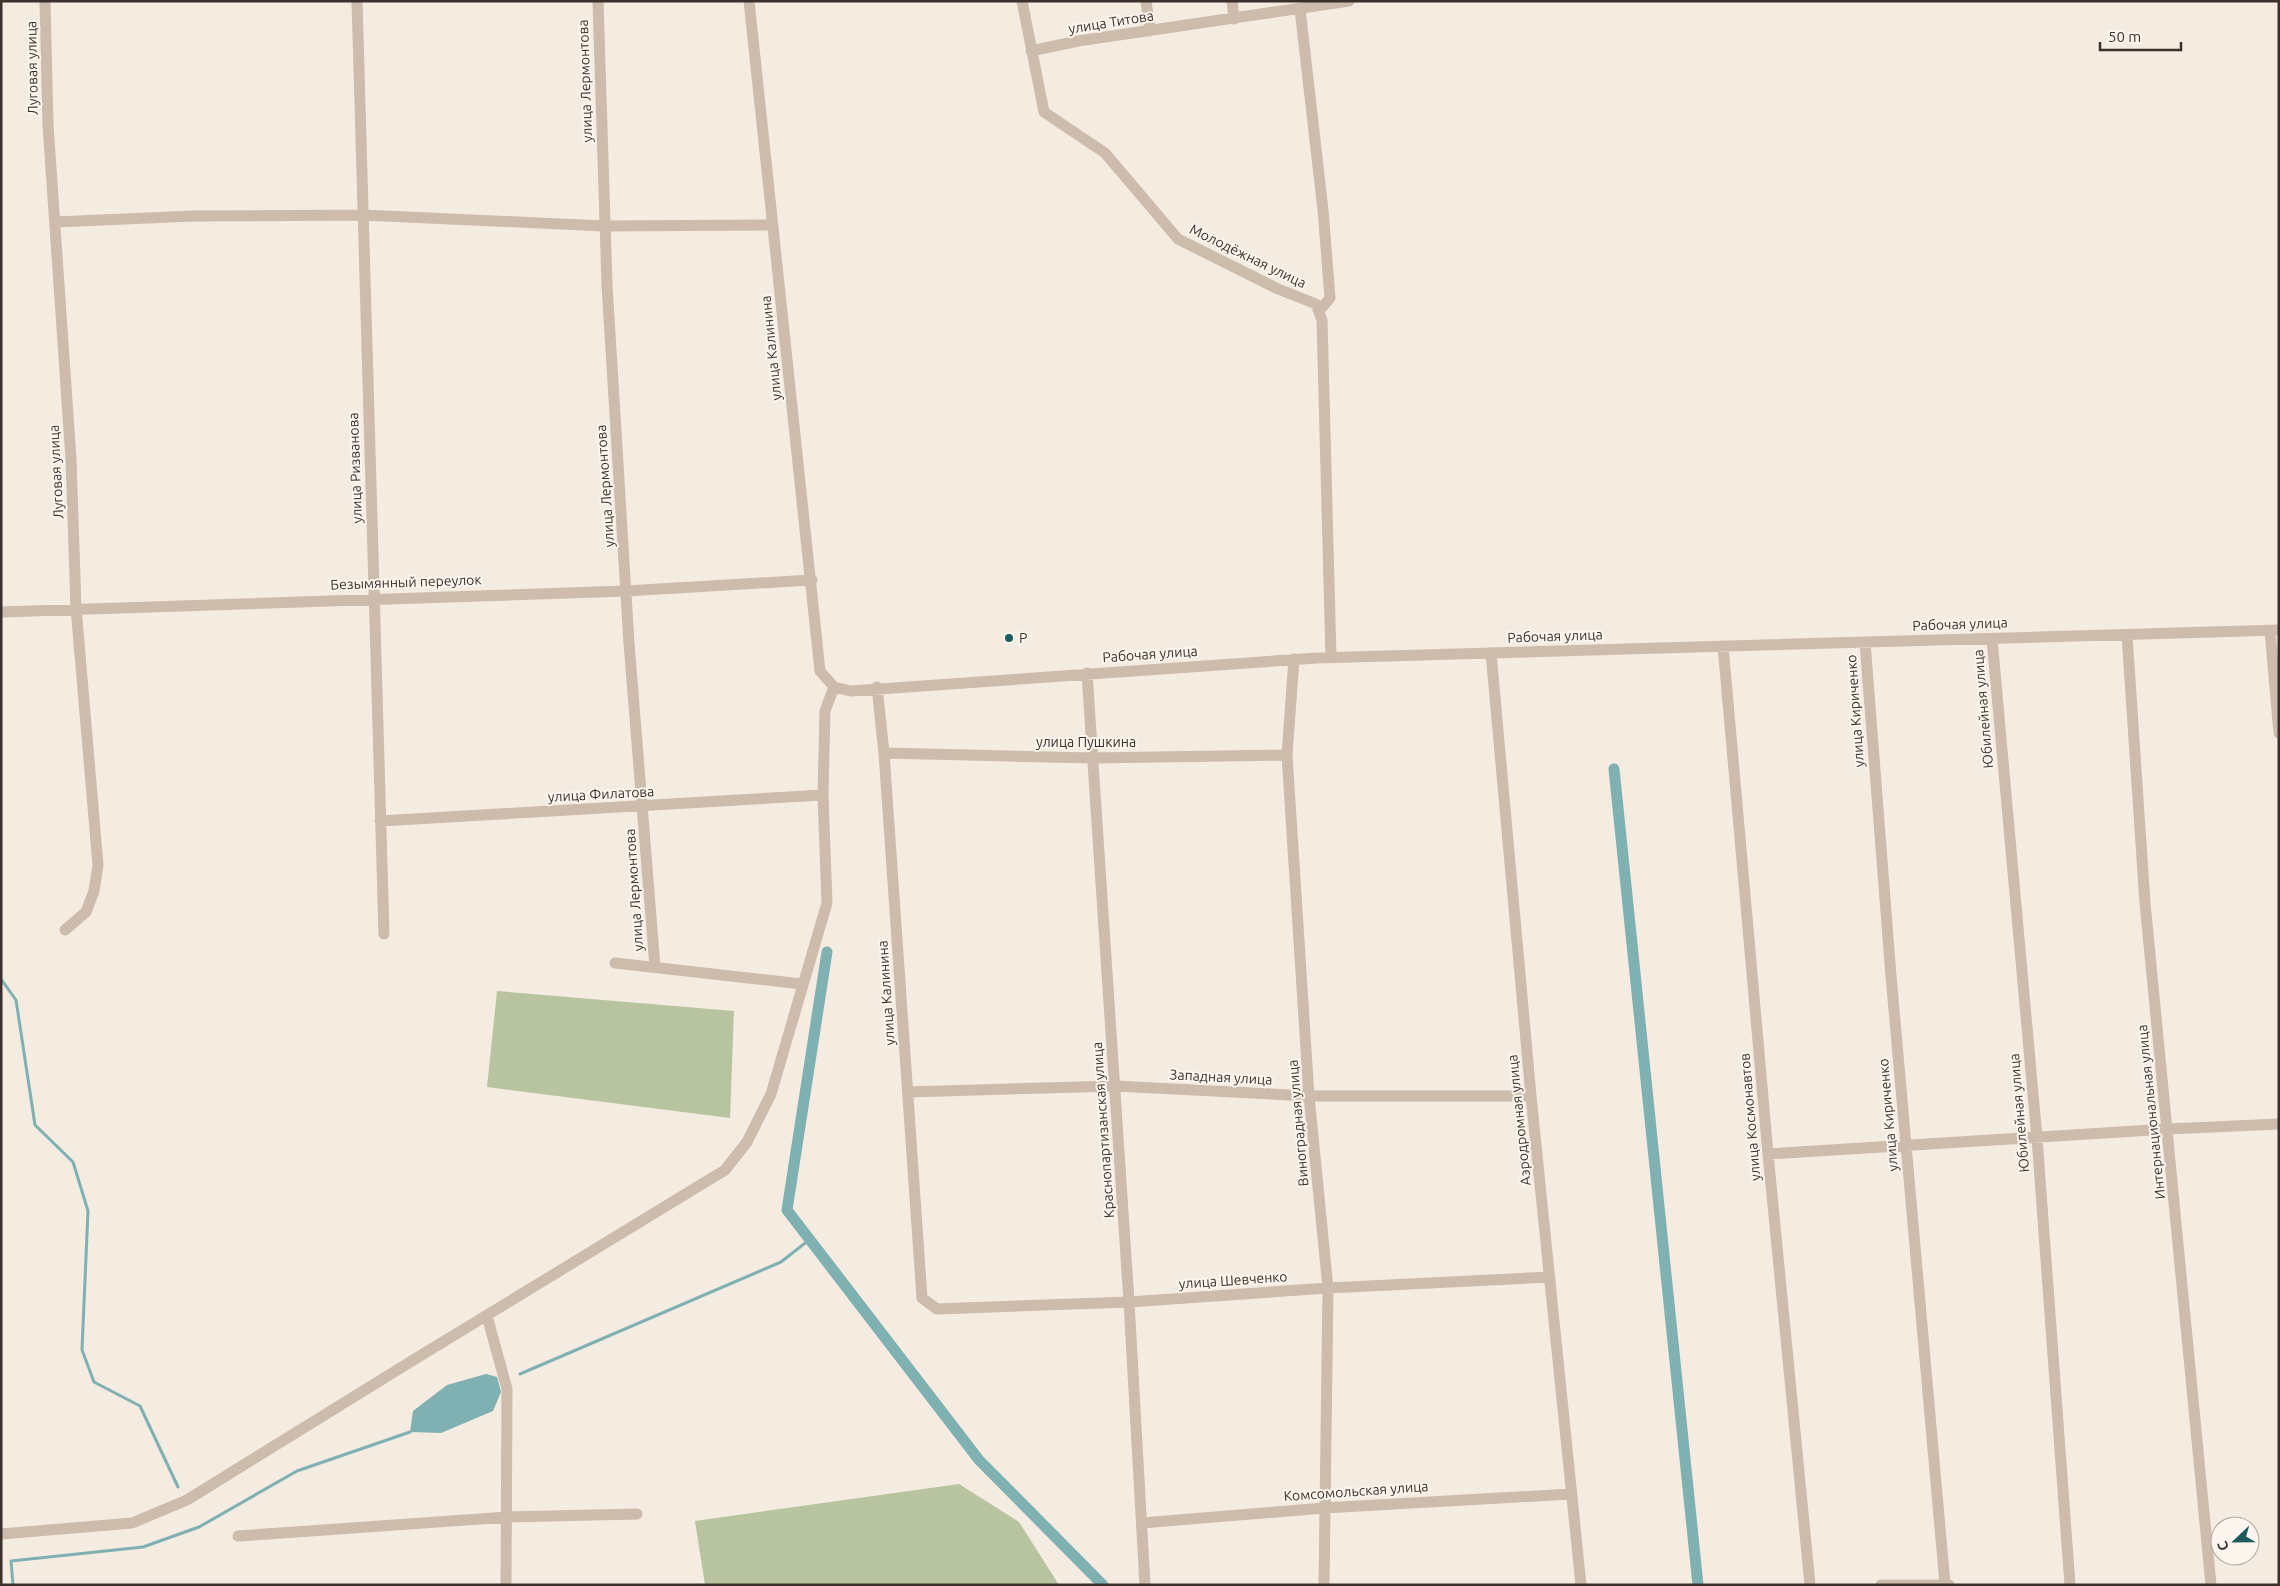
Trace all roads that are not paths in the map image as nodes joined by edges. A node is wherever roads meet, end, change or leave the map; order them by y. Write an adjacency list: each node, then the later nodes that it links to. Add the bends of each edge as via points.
1 (45, 1): 14 (street, Луговая улица, via 48,125)
2 (357, 1): 13 (street, улица Ризванова)
3 (598, 1): 15 (street, улица Лермонтова)
4 (749, 1): 16 (street, улица Калинина)
5 (1022, 1): 12 (street, Молодёжная улица)
6 (1146, 1): 11 (street)
7 (1232, 1): 10 (street)
8 (1346, 2): 9 (street, улица Титова)
9 (1300, 9): 10 (street, улица Титова); 17 (street, via 1330,298)
10 (1234, 19): 11 (street, улица Титова)
11 (1150, 31): 12 (street, улица Титова)
12 (1030, 50): 17 (street, Молодёжная улица, via 1044,112 1105,153 1178,239 1278,289 1316,304)
13 (363, 215): 14 (street, via 194,216); 15 (street); 20 (street, улица Ризванова)
14 (55, 222): 21 (street, Луговая улица, via 71,459)
15 (604, 226): 16 (street); 19 (street, улица Лермонтова)
16 (772, 226): 18 (street, улица Калинина)
17 (1320, 316): 29 (street)
18 (812, 580): 19 (street, Безымянный переулок); 32 (street, улица Калинина, via 820,671)
19 (626, 591): 20 (street, Безымянный переулок); 39 (street, улица Лермонтова)
20 (374, 598): 21 (street, Безымянный переулок); 40 (street, улица Ризванова)
21 (76, 608): 22 (street, Безымянный переулок); 41 (street, Луговая улица, via 98,865 94,892 86,912)
22 (1, 612)
23 (2274, 630): 24 (street, Рабочая улица); 34 (street)
24 (2127, 635): 25 (street, Рабочая улица); 51 (street, Интернациональная улица, via 2145,903)
25 (1992, 639): 26 (street, Рабочая улица); 52 (street, Юбилейная улица)
26 (1865, 642): 27 (street, Рабочая улица); 53 (street, улица Кириченко)
27 (1723, 646): 28 (street, Рабочая улица); 54 (street, улица Космонавтов)
28 (1491, 653): 29 (street, Рабочая улица); 49 (street, Аэродромная улица)
29 (1331, 657): 30 (street, Рабочая улица)
30 (1294, 659): 31 (street, Рабочая улица); 36 (street, Виноградная улица)
31 (1087, 673): 33 (street, Рабочая улица); 37 (street, Краснопартизанская улица)
32 (834, 687): 33 (street, Рабочая улица, via 851,691); 38 (street, via 825,711)
33 (876, 687): 35 (street, улица Калинина)
34 (2279, 733)
35 (884, 754): 37 (street, улица Пушкина); 47 (street, улица Калинина)
36 (1287, 755): 37 (street, улица Пушкина); 48 (street, Виноградная улица)
37 (1092, 758): 46 (street, Краснопартизанская улица)
38 (823, 795): 39 (street, улица Филатова); 45 (street, via 827,903)
39 (643, 806): 40 (street, улица Филатова); 44 (street, улица Лермонтова)
40 (380, 822): 42 (street, улица Ризванова)
41 (65, 930)
42 (384, 934)
43 (615, 963): 44 (street)
44 (655, 968): 45 (street)
45 (802, 984): 59 (street, via 771,1094 747,1142 725,1170)
46 (1115, 1086): 47 (street, Западная улица); 48 (street, Западная улица); 58 (street, Краснопартизанская улица)
47 (908, 1092): 57 (street, улица Калинина)
48 (1310, 1096): 49 (street, Западная улица); 56 (street, Виноградная улица)
49 (1531, 1096): 55 (street, Аэродромная улица)
50 (2279, 1124): 51 (street)
51 (2168, 1129): 52 (street); 76 (street, Интернациональная улица)
52 (2037, 1138): 53 (street); 75 (street, Юбилейная улица)
53 (1906, 1147): 54 (street); 67 (street, улица Кириченко)
54 (1768, 1154): 72 (street, улица Космонавтов)
55 (1550, 1278): 56 (street, улица Шевченко); 60 (street, Аэродромная улица)
56 (1328, 1288): 58 (street, улица Шевченко); 61 (street, Виноградная улица)
57 (922, 1298): 58 (street, улица Шевченко, via 937,1309)
58 (1129, 1302): 64 (street, Краснопартизанская улица)
59 (487, 1316): 63 (street, via 507,1389); 65 (street, via 187,1500 132,1523)
60 (1572, 1494): 61 (street, Комсомольская улица); 71 (street, Аэродромная улица)
61 (1324, 1508): 64 (street, Комсомольская улица); 70 (street, Виноградная улица)
62 (637, 1514): 63 (street)
63 (508, 1517): 66 (street); 68 (street)
64 (1142, 1522): 69 (street, Краснопартизанская улица)
65 (2, 1536)
66 (238, 1536)
67 (1945, 1584): 73 (street); 74 (street)
68 (506, 1585)
69 (1145, 1585)
70 (1324, 1585)
71 (1582, 1585)
72 (1810, 1585)
73 (1881, 1585)
74 (1949, 1585)
75 (2070, 1585)
76 (2211, 1585)

